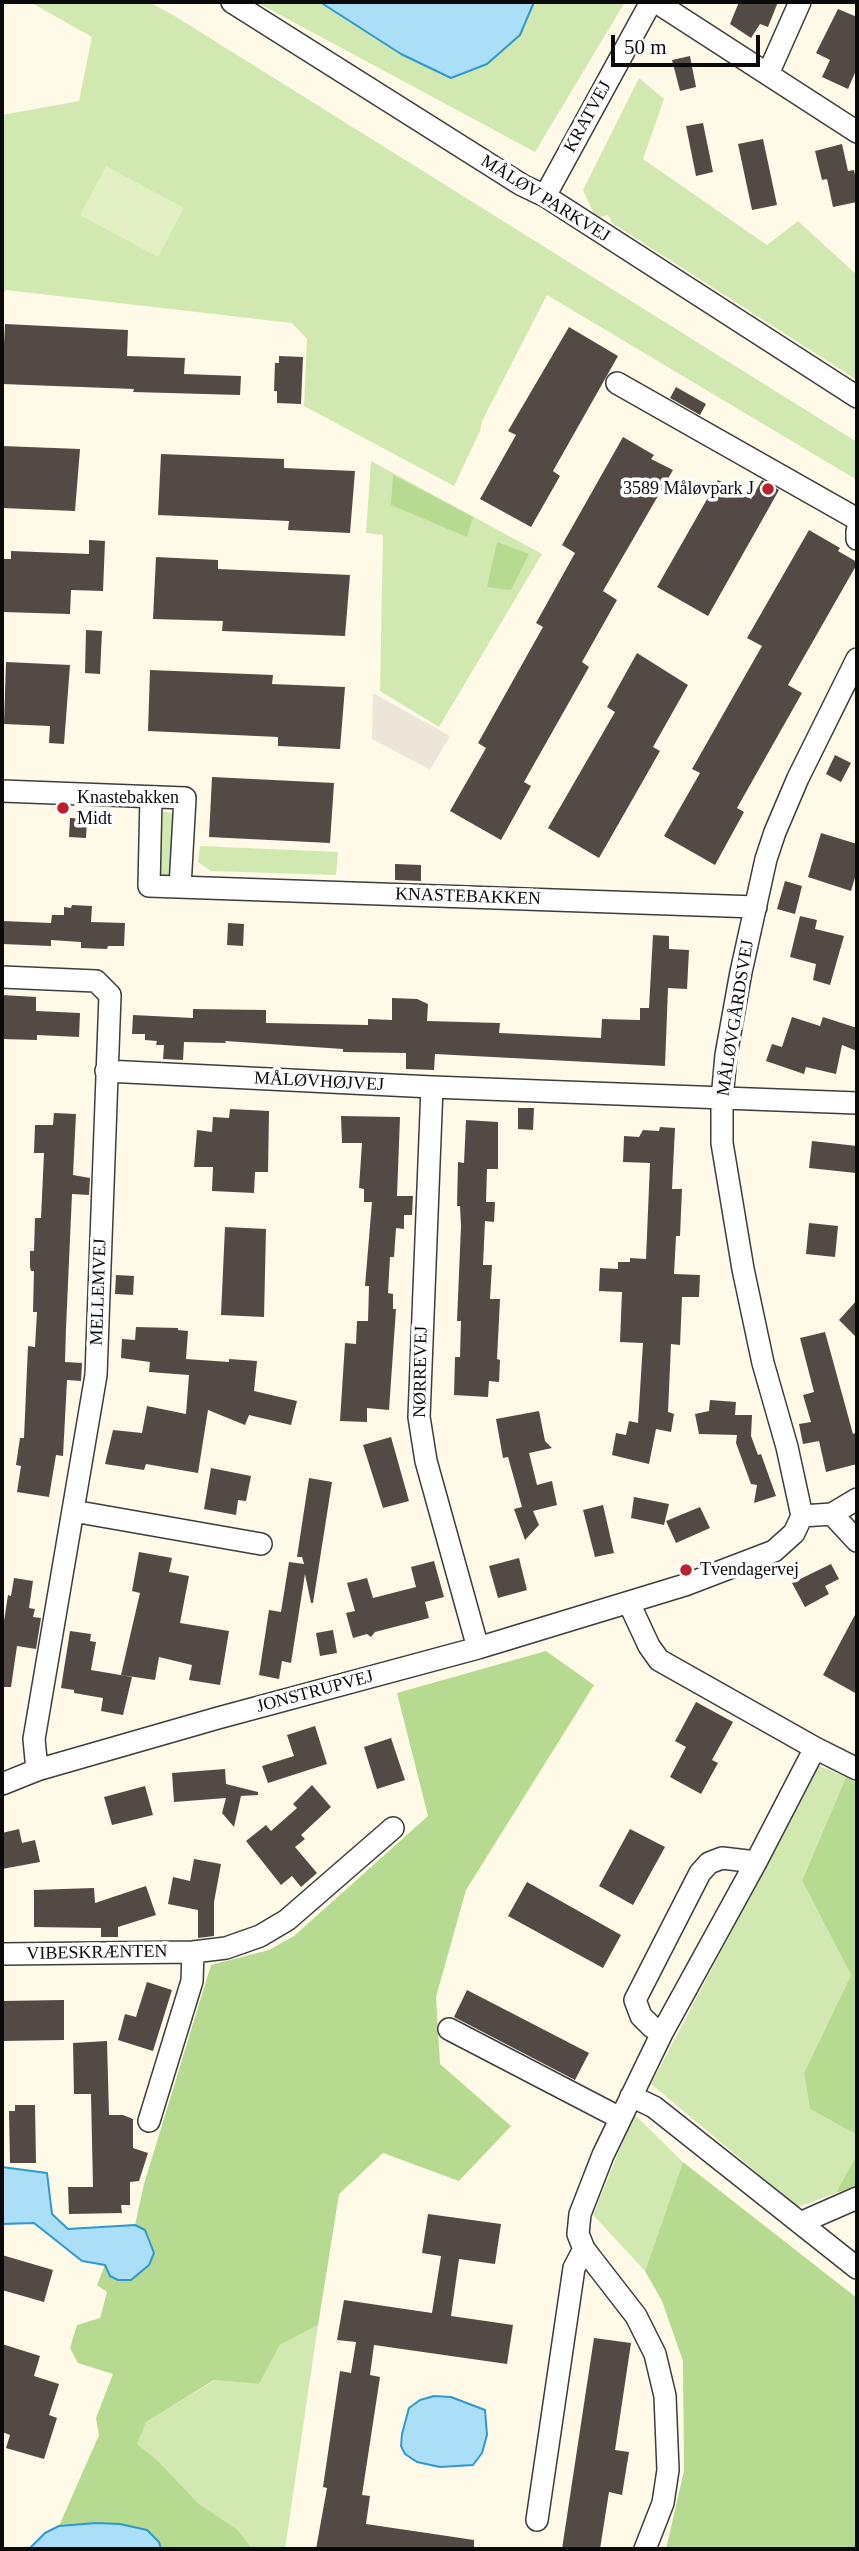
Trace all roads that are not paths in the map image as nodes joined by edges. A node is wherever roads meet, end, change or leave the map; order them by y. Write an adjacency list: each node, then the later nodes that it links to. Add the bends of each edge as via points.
1 (232, 2): 6 (street, MÅLØV PARKVEJ)
2 (653, 2): 4 (street); 6 (street, KRATVEJ)
3 (800, 2): 4 (street)
4 (768, 74): 5 (street)
5 (857, 132)
6 (545, 196): 8 (street, MÅLØV PARKVEJ)
7 (617, 383): 9 (street)
8 (857, 397)
9 (857, 519)
10 (857, 531): 11 (street)
11 (857, 539)
12 (857, 660): 16 (street, MÅLØVGÅRDSVEJ, via 775,832)
13 (2, 791): 14 (street)
14 (151, 797): 15 (street, KNASTEBAKKEN, via 149,886); 15 (street, via 185,798)
15 (180, 887): 16 (street, KNASTEBAKKEN)
16 (756, 907): 20 (street, MÅLØVGÅRDSVEJ, via 731,1027)
17 (2, 977): 18 (street, via 96,981 110,995)
18 (106, 1071): 19 (street, MÅLØVHØJVEJ); 23 (street, MELLEMVEJ, via 96,1375)
19 (432, 1087): 20 (street, MÅLØVHØJVEJ); 29 (street, NØRREVEJ, via 419,1417 426,1461)
20 (722, 1099): 21 (street, MÅLØVHØJVEJ); 25 (street, MÅLØVGÅRDSVEJ, via 722,1143 743,1269)
21 (857, 1103)
22 (857, 1499): 24 (street)
23 (73, 1511): 27 (street); 32 (street, MELLEMVEJ, via 34,1739)
24 (832, 1514): 25 (street); 26 (street)
25 (802, 1516): 28 (street, JONSTRUPVEJ, via 794,1533 774,1550)
26 (857, 1541)
27 (261, 1544)
28 (629, 1603): 29 (street, JONSTRUPVEJ); 30 (street, via 659,1660)
29 (478, 1648): 32 (street, JONSTRUPVEJ)
30 (815, 1748): 31 (street); 35 (street)
31 (857, 1769)
32 (37, 1770): 33 (street, JONSTRUPVEJ)
33 (2, 1784)
34 (393, 1828): 36 (street, VIBESKRÆNTEN, via 287,1920 226,1948)
35 (755, 1862): 39 (street); 39 (street, via 722,1858 700,1873 635,2000 641,2016)
36 (193, 1952): 37 (street, VIBESKRÆNTEN); 42 (street, VIBESKRÆNTEN, via 192,1981)
37 (2, 1954)
38 (449, 2029): 41 (street)
39 (662, 2033): 40 (street)
40 (631, 2096): 41 (street); 44 (street, via 654,2106)
41 (620, 2118): 45 (street, via 580,2214 578,2234)
42 (149, 2121)
43 (857, 2198): 44 (street)
44 (800, 2223): 46 (street)
45 (584, 2249): 47 (street, via 574,2268); 48 (street, via 636,2316 655,2354 665,2396 668,2470 663,2503)
46 (857, 2268)
47 (537, 2520)
48 (645, 2549)

